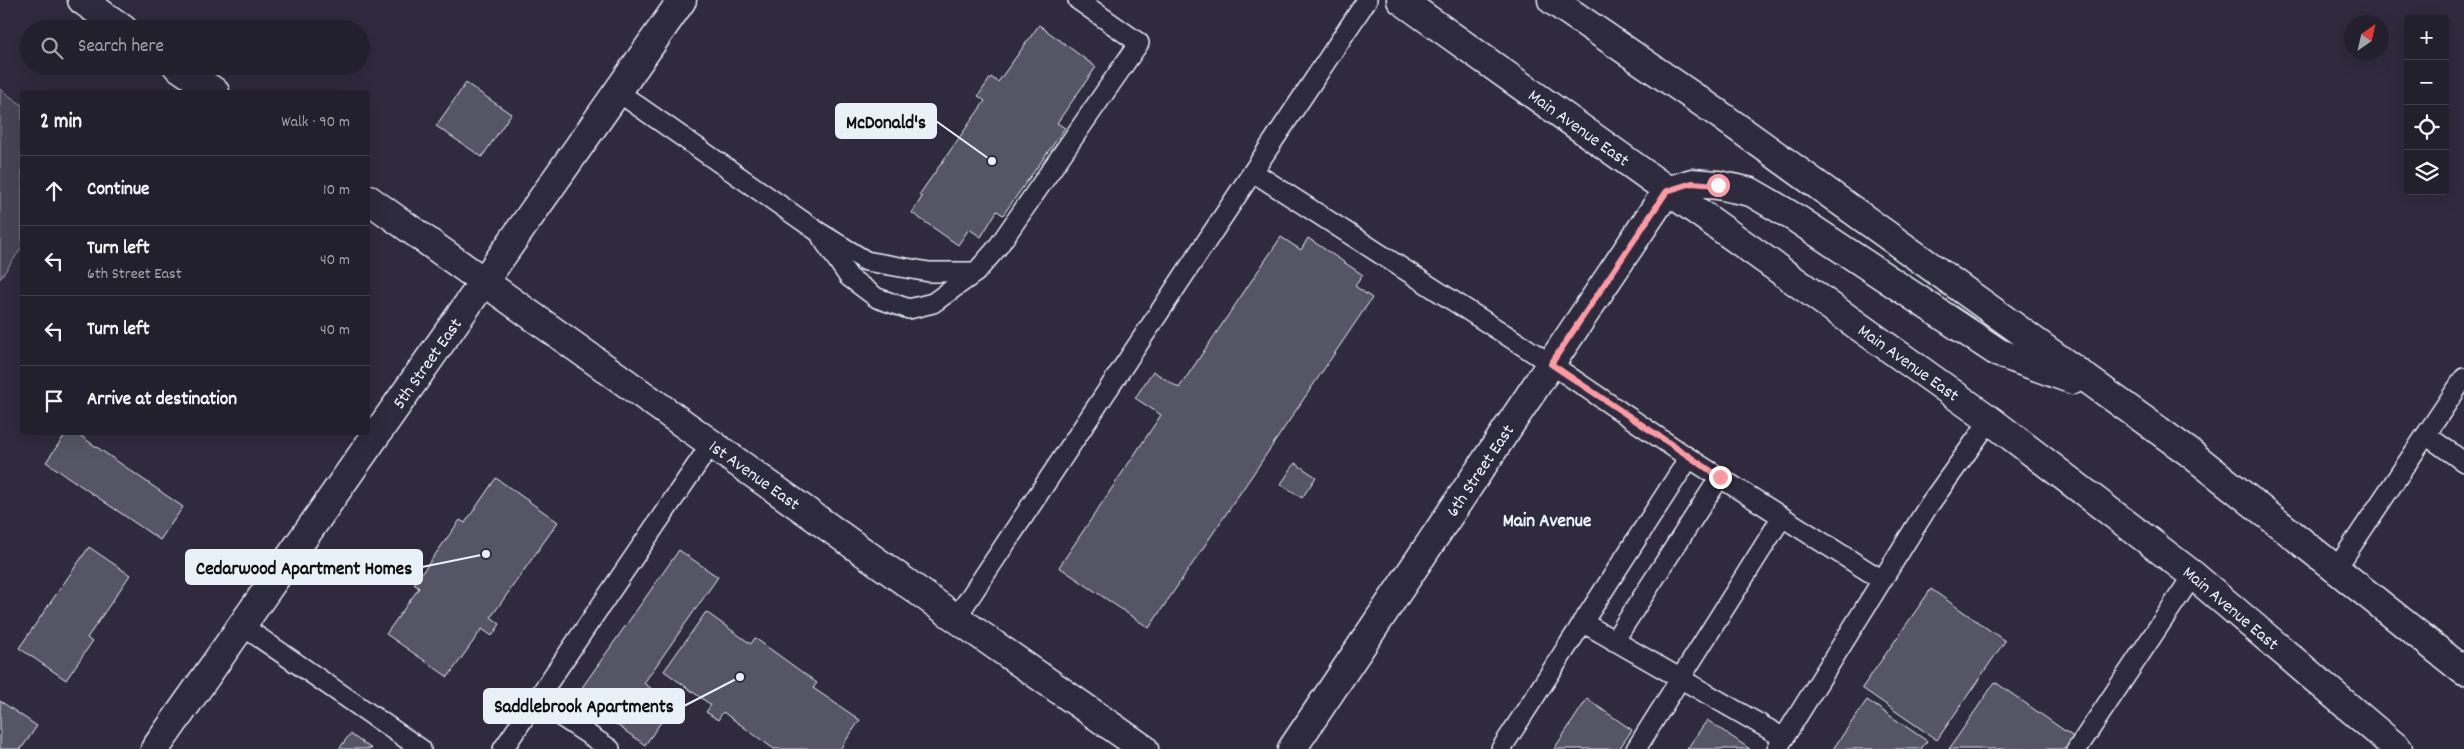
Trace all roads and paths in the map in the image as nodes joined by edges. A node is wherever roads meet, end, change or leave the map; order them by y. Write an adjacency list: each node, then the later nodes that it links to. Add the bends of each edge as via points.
1 (82, 0): 7 (main road)
2 (682, 0): 10 (main road, 5th Street East)
3 (1078, 0): 15 (lane, via 1139,43 997,248)
4 (1367, 0): 11 (lane)
5 (1401, 0): 12 (main road, Main Avenue East)
6 (1552, 0): 19 (main road, via 1716,112)
7 (110, 20)
8 (190, 75): 9 (main road)
9 (212, 90)
10 (618, 92): 14 (lane); 16 (main road, 5th Street East)
11 (1253, 172): 17 (lane); 30 (lane)
12 (1667, 191): 17 (main road, 6th Street East); 19 (main road, via 1692,183 1751,192 1999,353); 20 (main road, Main Avenue East)
13 (370, 200): 16 (main road, 1st Avenue East)
14 (817, 231): 15 (lane, via 866,262 930,272); 15 (lane, via 849,277 877,298 909,309 933,303)
15 (976, 272)
16 (484, 280): 22 (main road, 1st Avenue East); 32 (main road, 5th Street East)
17 (1551, 364): 23 (lane); 43 (main road, 6th Street East)
18 (2464, 378): 21 (lane)
19 (2105, 391): 27 (main road, via 2190,453)
20 (1990, 420): 28 (main road, Main Avenue East); 29 (lane, via 1929,505)
21 (2426, 435): 24 (lane); 27 (lane)
22 (712, 444): 30 (main road, 1st Avenue East); 36 (lane)
23 (1689, 458): 25 (lane); 31 (lane)
24 (2464, 462)
25 (1720, 477): 26 (lane); 33 (lane)
26 (1782, 517): 29 (lane); 35 (lane)
27 (2336, 569): 34 (main road)
28 (2194, 575): 46 (lane); 47 (main road, Main Avenue East)
29 (1882, 580): 37 (lane)
30 (956, 618): 42 (main road, 1st Avenue East)
31 (1582, 622): 33 (lane); 44 (lane)
32 (241, 625): 38 (main road, 5th Street East); 39 (lane)
33 (1614, 641): 35 (lane)
34 (2464, 672)
35 (1681, 680): 37 (lane); 45 (lane)
36 (536, 700): 40 (lane); 41 (lane)
37 (1781, 744)
38 (155, 749)
39 (421, 749)
40 (503, 749)
41 (610, 749)
42 (1144, 749)
43 (1292, 749)
44 (1501, 749)
45 (1636, 749)
46 (2077, 749)
47 (2398, 749)

